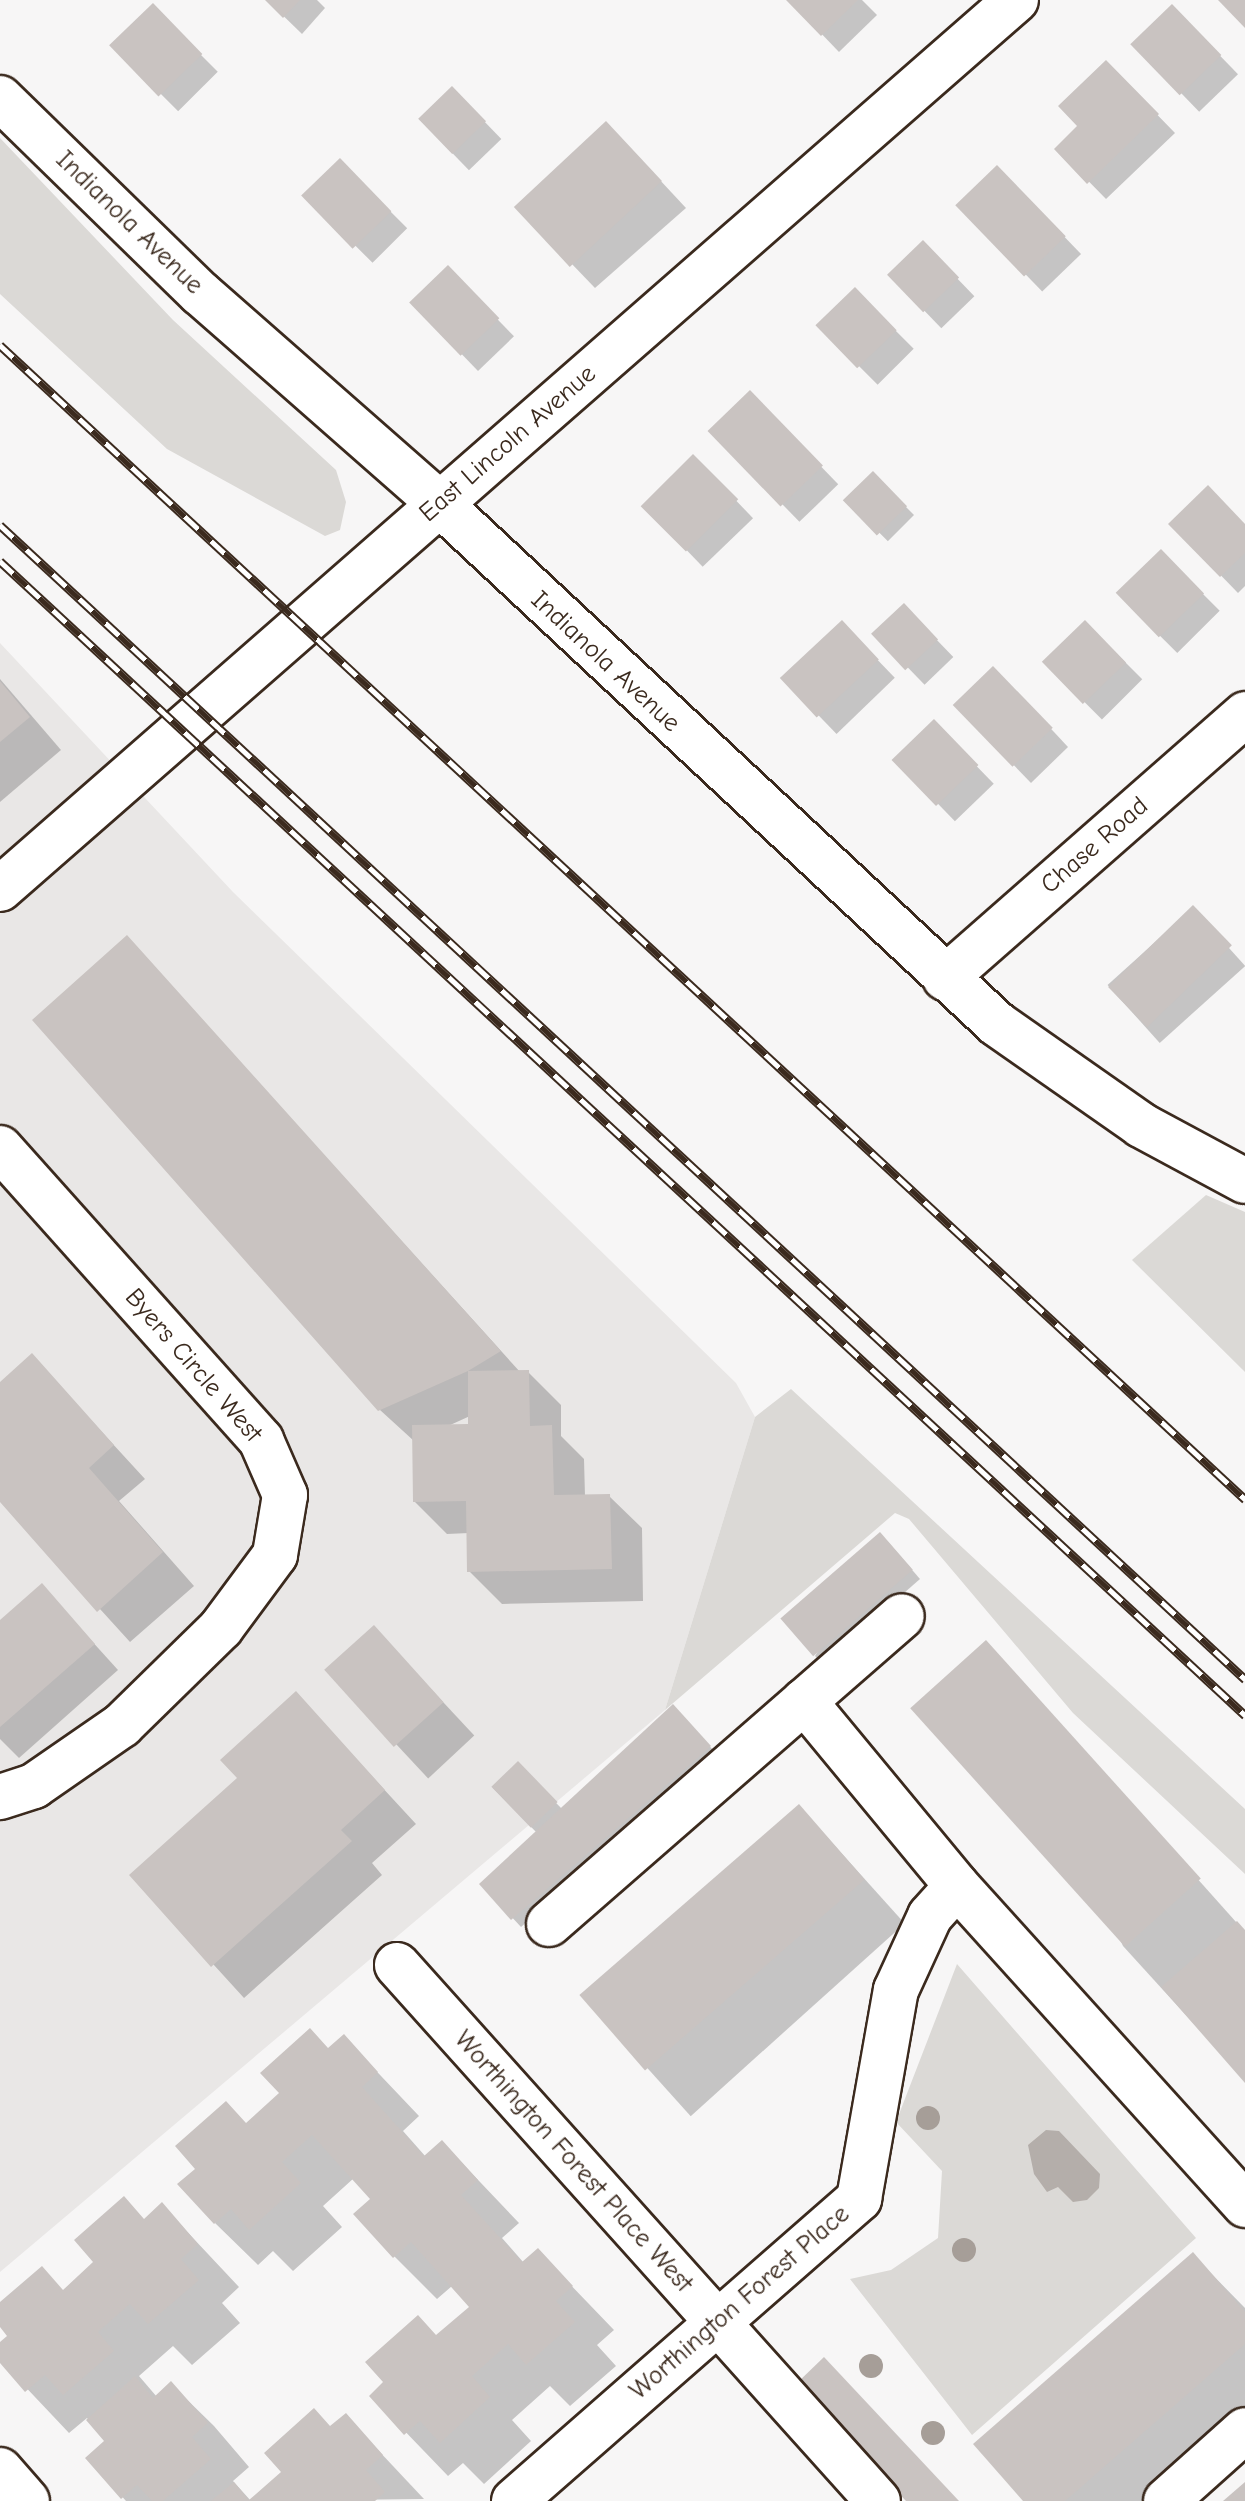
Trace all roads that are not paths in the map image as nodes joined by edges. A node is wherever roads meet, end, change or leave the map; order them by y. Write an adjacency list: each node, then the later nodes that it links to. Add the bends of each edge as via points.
1 (1016, 0): 3 (street, East Lincoln Avenue)
2 (0, 98): 3 (street, Indianola Avenue, via 200,293)
3 (440, 504): 5 (street, East Lincoln Avenue); 6 (street, Indianola Avenue)
4 (1245, 714): 6 (street, Chase Road)
5 (0, 889)
6 (945, 978): 8 (street, Indianola Avenue, via 1080,1086)
7 (0, 1148): 11 (street, Byers Circle West, via 261,1440 285,1495 275,1555 221,1628 122,1725 34,1786)
8 (1245, 1181)
9 (902, 1616): 10 (street)
10 (804, 1701): 12 (street); 13 (street)
11 (0, 1797)
12 (957, 1886): 15 (street); 16 (street, Worthington Forest Place, via 930,1916 896,1990 859,2199)
13 (549, 1924)
14 (397, 1965): 16 (street, Worthington Forest Place West)
15 (1245, 2205)
16 (718, 2323): 20 (street, Worthington Forest Place); 21 (street, Worthington Forest Place West)
17 (1245, 2430): 22 (street)
18 (0, 2470): 19 (street)
19 (27, 2501)
20 (514, 2501)
21 (878, 2501)
22 (1166, 2501)

